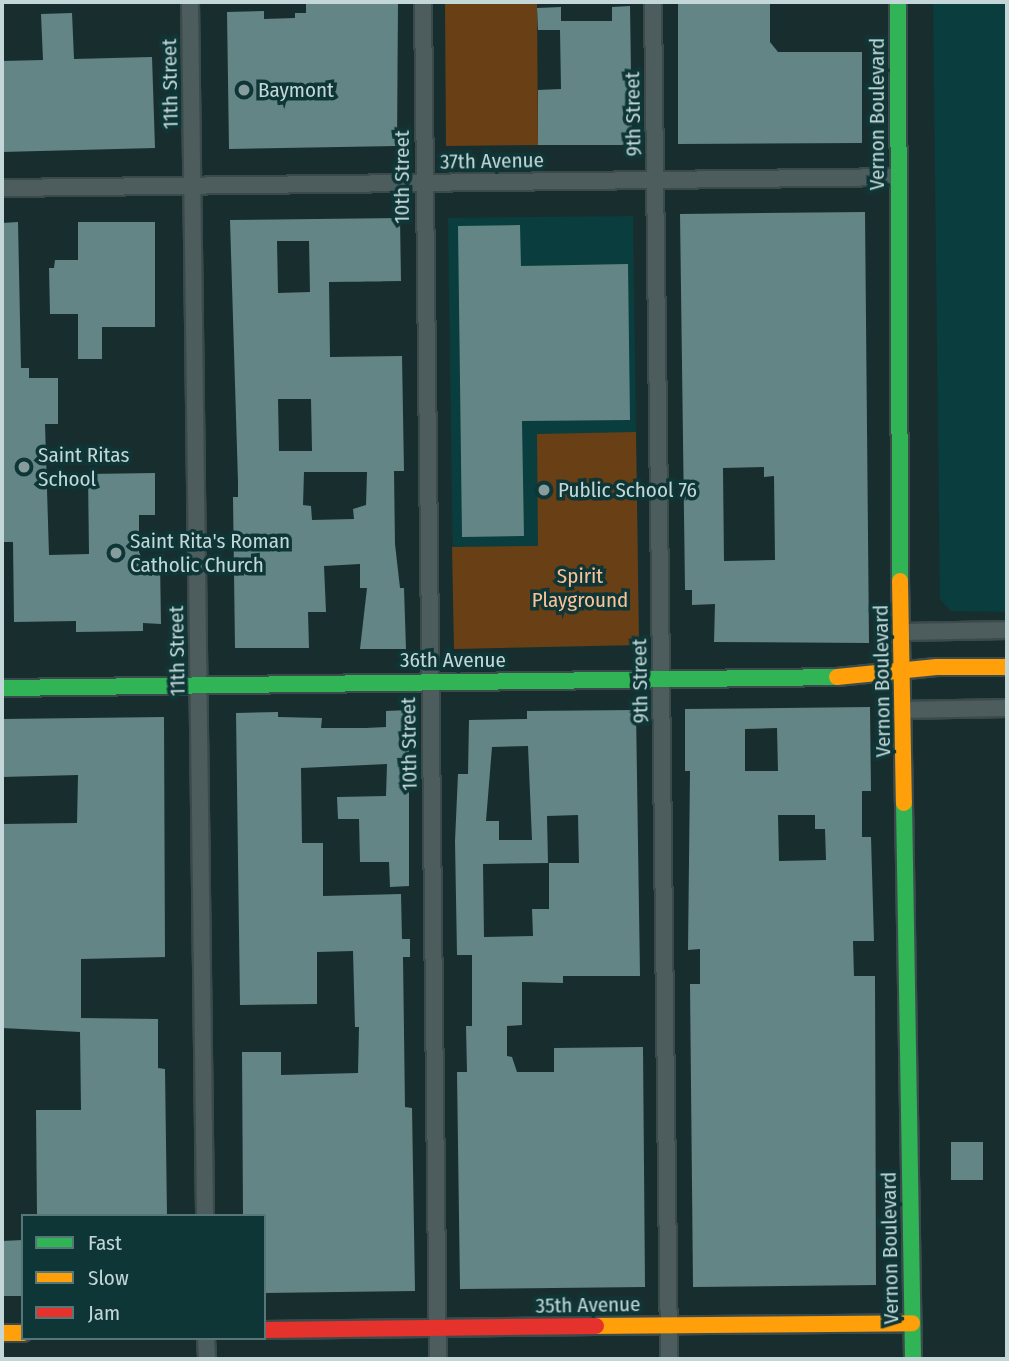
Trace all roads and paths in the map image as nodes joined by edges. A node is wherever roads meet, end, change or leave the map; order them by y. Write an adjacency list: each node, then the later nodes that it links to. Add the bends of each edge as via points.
1 (190, 2): 8 (street, 11th Street)
2 (422, 2): 7 (street, 10th Street)
3 (653, 2): 6 (street, 9th Street)
4 (898, 2): 5 (main road, Vernon Boulevard)
5 (898, 177): 6 (street, 37th Avenue); 11 (main road, Vernon Boulevard)
6 (655, 181): 7 (street, 37th Avenue); 14 (street, 9th Street)
7 (423, 183): 8 (street, 37th Avenue); 15 (street, 10th Street)
8 (192, 186): 9 (street, 37th Avenue); 16 (street, 11th Street)
9 (2, 188)
10 (1007, 631): 11 (street)
11 (903, 632): 13 (main road, Vernon Boulevard)
12 (1007, 667): 13 (main road, 36th Avenue)
13 (903, 672): 14 (main road, 36th Avenue); 19 (main road, Vernon Boulevard)
14 (662, 680): 15 (main road, 36th Avenue); 22 (street, 9th Street)
15 (429, 681): 16 (main road, 36th Avenue); 23 (street, 10th Street)
16 (198, 684): 17 (main road, 36th Avenue); 20 (street, 11th Street)
17 (2, 688)
18 (1007, 708): 19 (street)
19 (902, 709): 21 (main road, Vernon Boulevard)
20 (205, 1214)
21 (912, 1323): 22 (main road, 35th Avenue); 31 (main road, Vernon Boulevard)
22 (669, 1325): 23 (main road, 35th Avenue); 30 (street, 9th Street)
23 (438, 1328): 24 (main road, 35th Avenue); 29 (street, 10th Street)
24 (266, 1330)
25 (2, 1333): 26 (main road)
26 (21, 1333)
27 (206, 1340): 28 (street)
28 (207, 1359)
29 (438, 1359)
30 (670, 1359)
31 (913, 1359)

